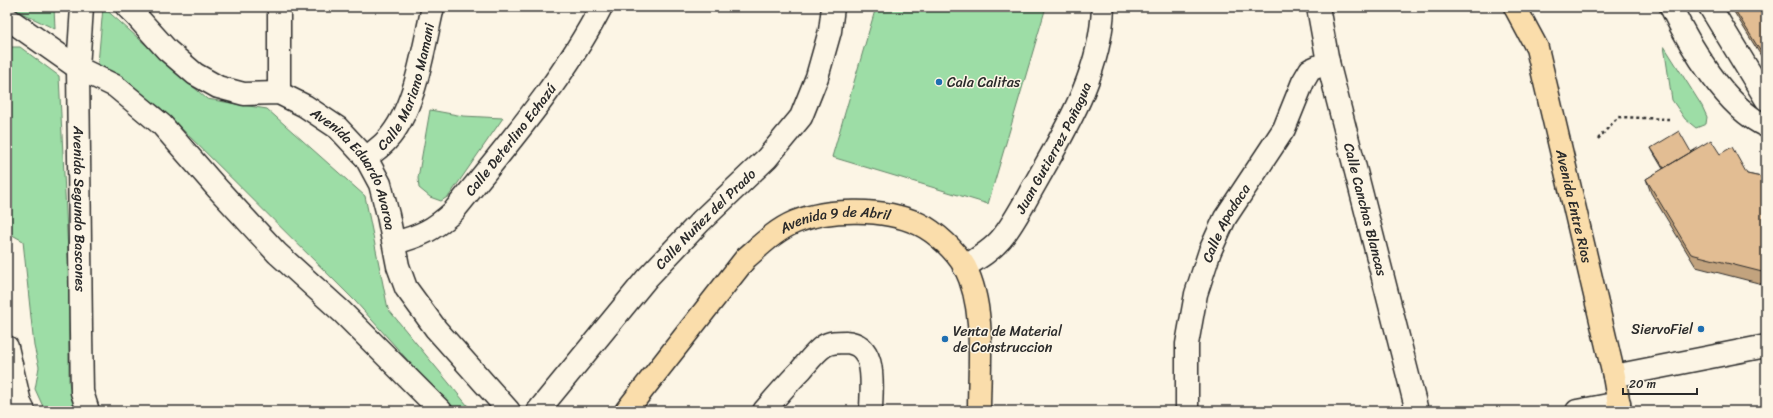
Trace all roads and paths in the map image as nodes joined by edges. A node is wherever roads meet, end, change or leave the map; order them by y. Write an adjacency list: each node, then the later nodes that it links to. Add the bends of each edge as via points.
1 (82, 7): 14 (street, Avenida Segundo Bascones)
2 (127, 7): 15 (street, Avenida Eduardo Avaroa, via 166,50 195,74 212,84 244,94)
3 (279, 7): 15 (street)
4 (433, 7): 20 (street, Calle Mariano Mamani, via 410,104 399,125 387,140)
5 (601, 7): 21 (street, Calle Deterlino Echazú, via 551,90 454,212 436,227 418,236)
6 (833, 7): 31 (street, Calle Nuñez del Prado, via 830,31 817,77 801,117 767,158 701,221 647,278)
7 (1103, 7): 22 (street, Juan Gutierrez Pañagua, via 1102,28 1092,73 1067,128 1000,240)
8 (1318, 7): 13 (street, Calle Canchas Blancas)
9 (1515, 7): 25 (main road, Avenida Entre Rios, via 1537,48)
10 (1671, 7): 18 (street, via 1728,97 1756,122)
11 (1710, 7): 16 (street)
12 (7, 18): 14 (street)
13 (1328, 62): 36 (street, Calle Apodaca, via 1310,70 1284,129 1225,218 1210,252 1196,294 1187,344); 37 (street, Calle Canchas Blancas)
14 (78, 68): 28 (street, Avenida Segundo Bascones, via 82,392); 29 (street, via 115,86 162,125 277,253 342,312)
15 (279, 93): 20 (street, Avenida Eduardo Avaroa, via 305,106 338,128)
16 (1766, 99)
17 (1668, 118): 19 (path, via 1618,117)
18 (1766, 126)
19 (1598, 139)
20 (366, 158): 21 (street, Avenida Eduardo Avaroa, via 380,184)
21 (394, 243): 30 (street, Avenida Eduardo Avaroa, via 398,266 406,288 436,329)
22 (964, 267): 32 (main road, Avenida 9 de Abril, via 943,240 919,224 887,215 853,212 822,214 794,222 769,238 746,258); 35 (main road, Avenida 9 de Abril, via 974,296 979,333)
23 (1766, 346): 25 (street)
24 (7, 347): 27 (street)
25 (1614, 376): 26 (main road, Avenida Entre Rios)
26 (1620, 407): 38 (street)
27 (17, 408)
28 (88, 411)
29 (441, 411)
30 (508, 411)
31 (538, 411)
32 (626, 411)
33 (764, 411): 34 (street, via 815,354 825,345 838,342 850,343 862,349 869,359 872,375)
34 (871, 411)
35 (979, 411)
36 (1187, 411)
37 (1417, 411)
38 (1577, 411)

